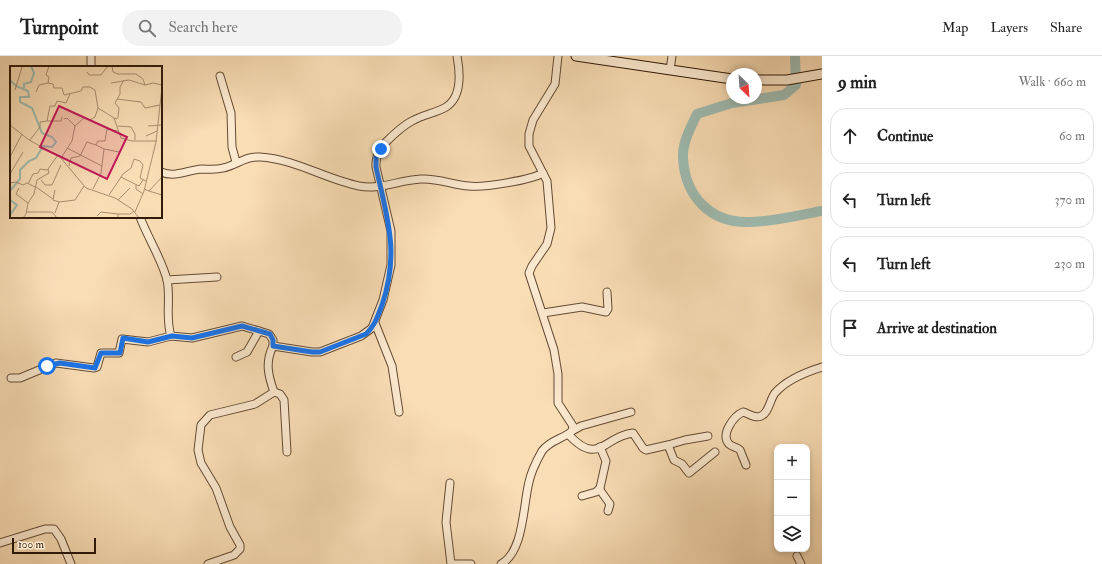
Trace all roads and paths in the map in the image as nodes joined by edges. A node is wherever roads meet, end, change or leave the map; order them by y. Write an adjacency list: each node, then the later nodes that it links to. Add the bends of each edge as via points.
1 (457, 56): 14 (street, via 457,93 451,103 401,128 377,154 376,167)
2 (558, 56): 13 (street, via 555,84 534,120 529,134 529,146)
3 (576, 56): 5 (street)
4 (672, 56): 6 (street)
5 (612, 59): 6 (street)
6 (670, 70): 9 (street)
7 (822, 74): 10 (street, via 787,80)
8 (220, 76): 11 (street, via 231,113 232,147)
9 (726, 78)
10 (762, 80)
11 (236, 162): 12 (street, via 217,170 202,169 174,175); 14 (street, via 258,156 281,159 350,184)
12 (162, 172)
13 (543, 173): 14 (street, via 527,179 475,186 426,179); 19 (street, via 548,188 550,236 529,273)
14 (380, 188): 20 (street, via 391,231 391,265 386,292)
15 (140, 218): 17 (street)
16 (217, 278): 17 (street)
17 (167, 280): 22 (street, via 169,327)
18 (607, 292): 19 (street, via 606,312 582,307)
19 (543, 313): 30 (street, via 557,367 558,404 573,426)
20 (375, 323): 23 (street, via 366,334 320,352); 28 (street, via 392,366)
21 (259, 330): 22 (street, via 236,326 200,337); 23 (street, via 271,335); 24 (street, via 247,352)
22 (172, 336): 26 (street, via 148,342 122,339 120,353 101,353 97,367 94,368 56,364 20,378)
23 (273, 346): 27 (street, via 268,361)
24 (236, 357)
25 (822, 367): 36 (street, via 780,388 761,416 756,417 743,412 734,419 727,432 727,440 740,450)
26 (11, 378)
27 (274, 392): 34 (street, via 280,394 284,400); 44 (street, via 255,404 210,415 201,425 198,450 202,463 216,488 230,527 240,545 240,549 234,555)
28 (399, 412)
29 (631, 412): 30 (street, via 581,426)
30 (570, 433): 33 (street, via 584,448); 46 (street, via 552,442 542,451 529,481 517,543 513,554)
31 (708, 436): 32 (street)
32 (668, 445): 33 (street, via 646,450 632,433); 35 (street, via 674,460 682,464 689,473)
33 (600, 448): 38 (street, via 606,461)
34 (287, 452)
35 (715, 452)
36 (746, 466)
37 (450, 483): 45 (street, via 446,522 451,564)
38 (600, 490): 39 (street); 40 (street, via 610,504)
39 (582, 496)
40 (608, 511)
41 (0, 543): 43 (street, via 45,529 54,529)
42 (797, 556): 47 (street)
43 (71, 564)
44 (208, 564)
45 (471, 564)
46 (501, 564)
47 (800, 564)

